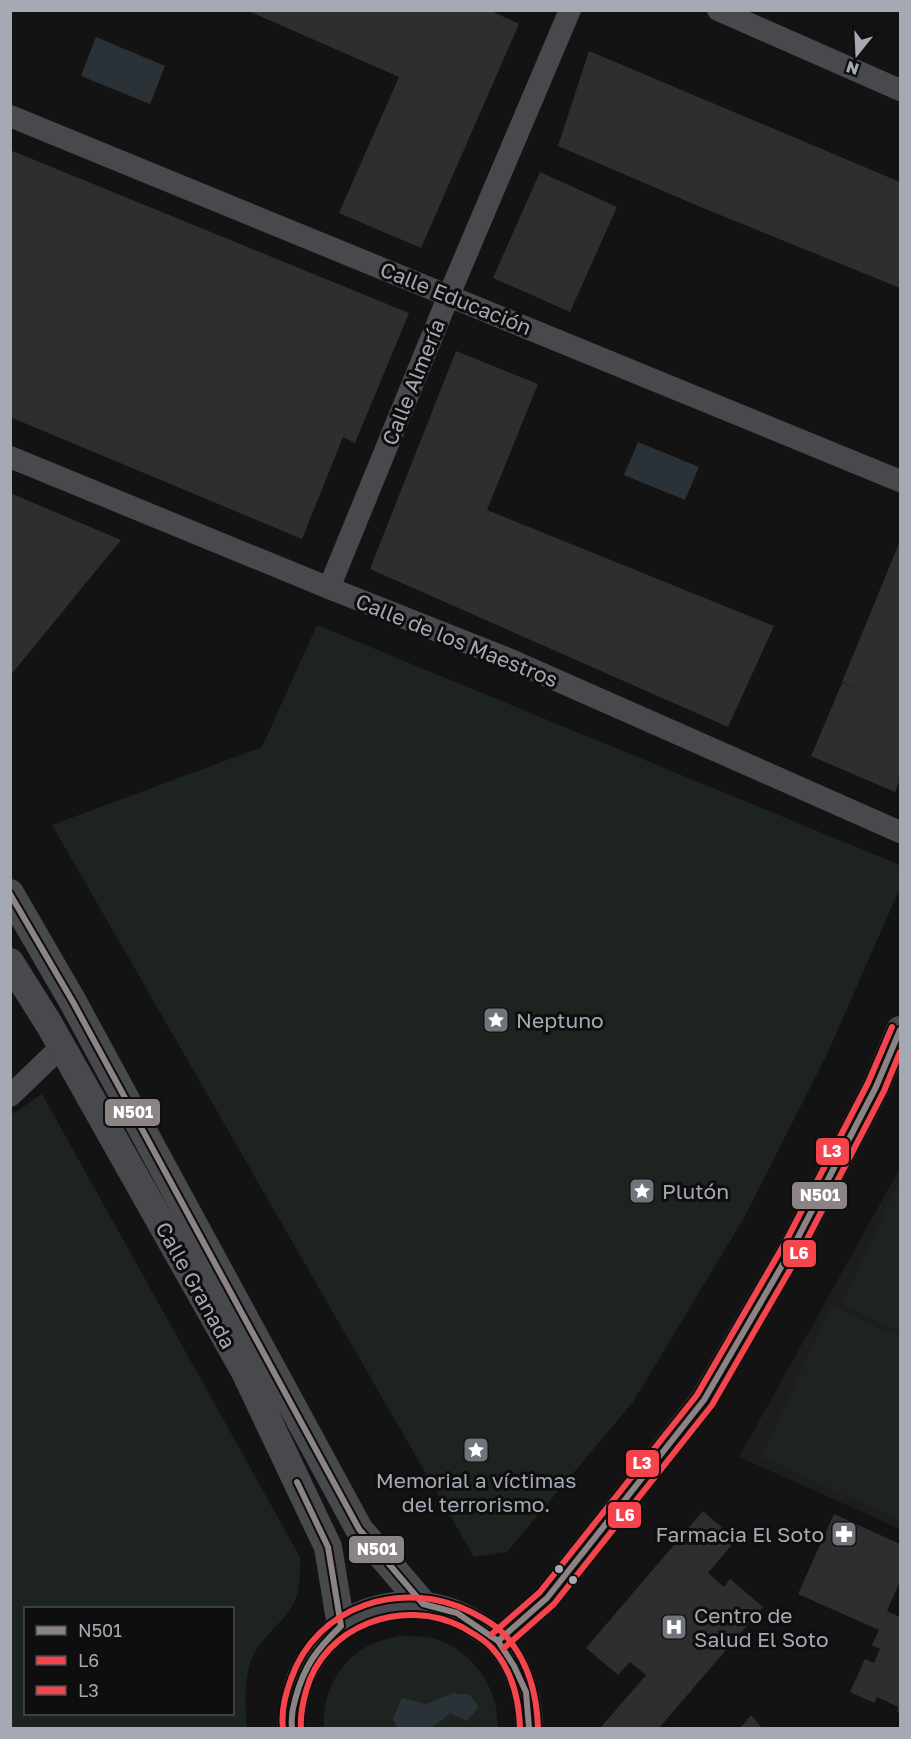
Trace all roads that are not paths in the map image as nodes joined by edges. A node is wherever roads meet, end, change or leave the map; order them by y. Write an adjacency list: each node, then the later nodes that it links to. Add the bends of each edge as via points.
1 (570, 10): 5 (street, Calle Almería)
2 (718, 10): 3 (street)
3 (900, 90)
4 (10, 116): 5 (street, Calle Educación)
5 (449, 295): 7 (street, Calle Educación); 8 (street, Calle Almería)
6 (10, 457): 8 (street, Calle de los Maestros)
7 (900, 481)
8 (329, 588): 9 (street, Calle de los Maestros, via 511,660)
9 (900, 832)
10 (10, 892): 15 (street, Calle Granada, via 359,1529)
11 (10, 962): 13 (street, Calle Granada)
12 (900, 1030): 17 (street, via 876,1087 794,1245 704,1400 547,1598)
13 (62, 1046): 14 (street); 16 (street, Calle Granada, via 245,1372 328,1547)
14 (10, 1096)
15 (423, 1604): 16 (street, via 380,1608); 17 (street, via 457,1613)
16 (341, 1626): 18 (street, via 315,1651 299,1678)
17 (498, 1641): 19 (street, via 526,1692)
18 (292, 1728)
19 (529, 1728)

